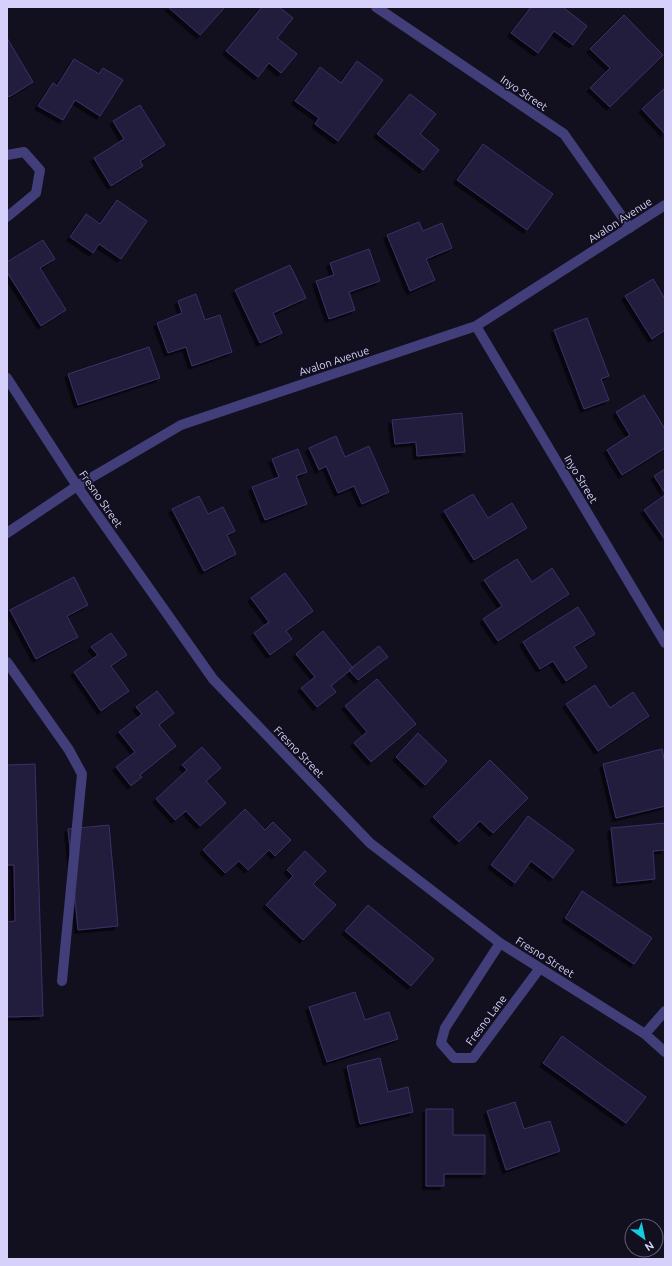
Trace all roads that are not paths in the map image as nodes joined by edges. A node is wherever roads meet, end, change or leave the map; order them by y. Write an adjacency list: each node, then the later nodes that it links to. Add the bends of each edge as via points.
1 (376, 7): 5 (street, Inyo Street, via 564,134)
2 (7, 155): 4 (street, via 24,152 40,170 36,193)
3 (665, 205): 5 (street, Avalon Avenue)
4 (7, 216)
5 (630, 228): 6 (street, Avalon Avenue)
6 (476, 326): 8 (street, Avalon Avenue, via 181,425); 10 (street, Inyo Street)
7 (7, 378): 8 (street, Fresno Street)
8 (77, 486): 9 (street, Avalon Avenue); 12 (street, Fresno Street, via 213,679 370,842)
9 (7, 533)
10 (665, 644)
11 (7, 662): 14 (street, via 69,750 82,774)
12 (500, 943): 13 (street, Fresno Street); 13 (street, Fresno Lane, via 445,1028 441,1043 454,1058 473,1058)
13 (540, 968): 16 (street, Fresno Street)
14 (62, 981)
15 (665, 1011): 16 (street)
16 (645, 1034): 17 (street, Fresno Street)
17 (665, 1052)

